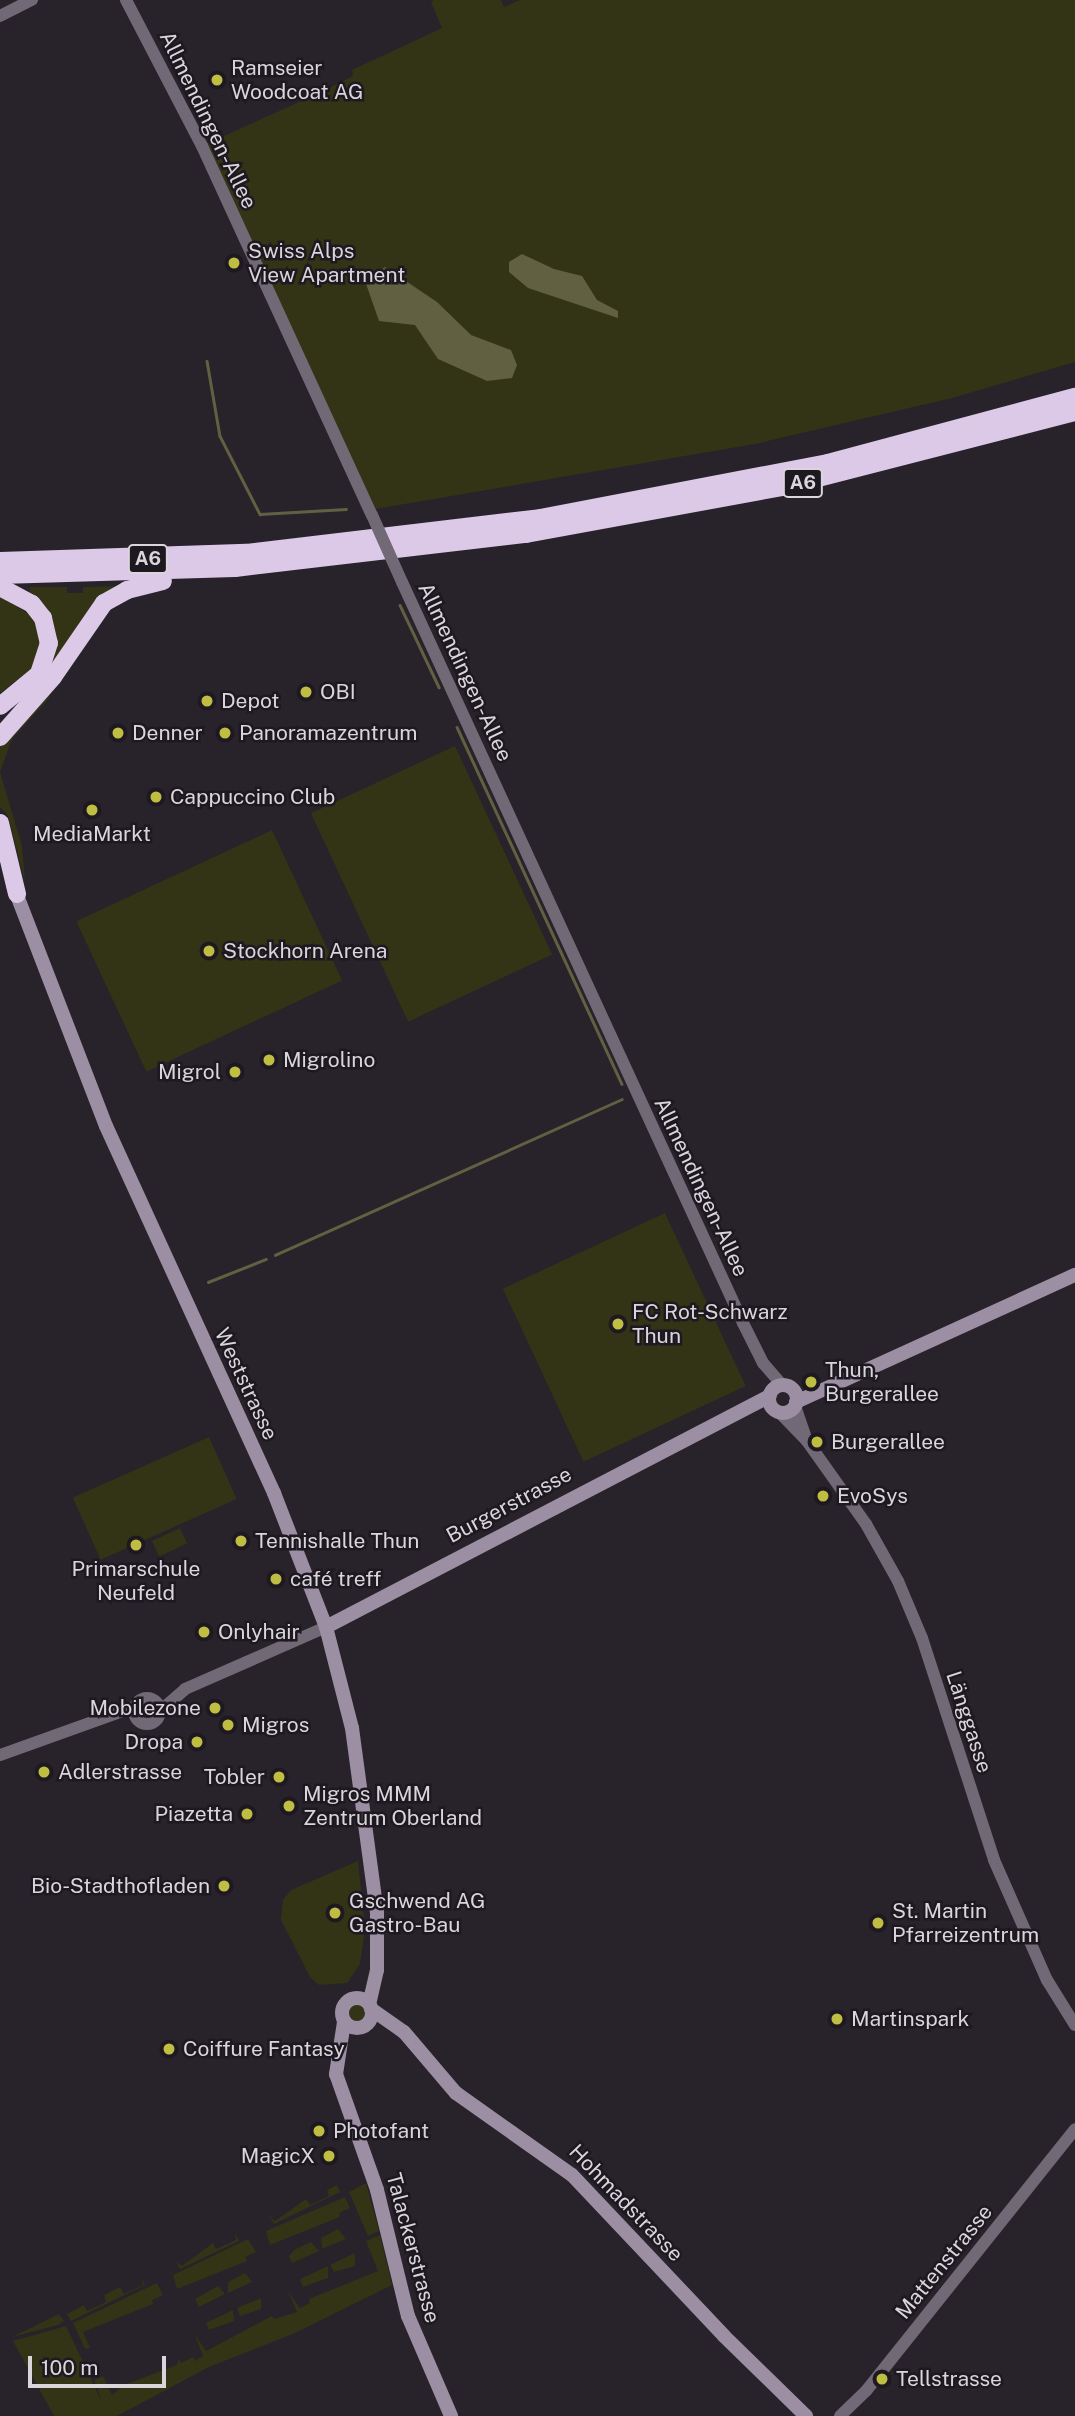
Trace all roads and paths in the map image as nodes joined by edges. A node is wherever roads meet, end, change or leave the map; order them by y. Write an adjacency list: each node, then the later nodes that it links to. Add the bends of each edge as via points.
1 (32, 0): 3 (street)
2 (126, 0): 20 (street, Allmendingen-Allee, bridge, via 202,146)
3 (0, 16)
4 (1075, 397): 6 (highway, A6, via 793,471 517,522 234,554)
5 (1075, 412): 7 (highway, A6, via 880,465 686,507 468,543)
6 (0, 561)
7 (235, 568): 8 (highway, A6); 10 (highway, via 150,584 115,596 93,615 54,677)
8 (0, 575)
9 (0, 587): 10 (highway, via 32,604 48,635 43,667)
10 (26, 695): 11 (highway); 12 (highway); 13 (highway); 14 (highway)
11 (0, 697)
12 (0, 706)
13 (0, 719)
14 (0, 737)
15 (0, 824): 17 (highway)
16 (0, 855): 17 (main road, Weststrasse)
17 (17, 894): 23 (main road, Weststrasse, via 106,1125 274,1493)
18 (1075, 1275): 19 (main road)
19 (823, 1387): 20 (main road); 21 (main road)
20 (778, 1397): 21 (main road, Burgerstrasse); 22 (street, Länggasse); 23 (main road, Burgerstrasse, via 663,1448)
21 (796, 1404): 22 (street, Länggasse)
22 (807, 1441): 35 (street, Länggasse, via 892,1567 917,1626 994,1860 1042,1969)
23 (326, 1627): 24 (street, Burgerstrasse); 31 (main road, Weststrasse, via 354,1737)
24 (186, 1689): 25 (street, Burgerstrasse); 27 (street, Burgerstrasse)
25 (149, 1698): 26 (street, Burgerstrasse); 27 (street)
26 (135, 1707): 28 (street); 29 (street)
27 (160, 1711): 29 (street, Burgerstrasse, via 153,1722)
28 (106, 1719): 29 (street); 30 (street)
29 (140, 1721)
30 (0, 1755)
31 (378, 1953): 32 (main road); 33 (main road, Weststrasse)
32 (353, 1998): 33 (main road); 34 (main road, via 342,2008)
33 (370, 2006): 36 (main road, via 370,2021); 40 (main road, Hohmadstrasse, via 404,2032 453,2090 572,2175)
34 (344, 2022): 36 (main road); 37 (main road, Talackerstrasse, via 336,2069)
35 (1075, 2025)
36 (360, 2028): 37 (main road, Talackerstrasse, via 347,2053)
37 (342, 2088): 39 (main road, Talackerstrasse, via 377,2190 408,2316)
38 (1075, 2129): 41 (street, Mattenstrasse, via 860,2399)
39 (451, 2416)
40 (806, 2416)
41 (840, 2416)

